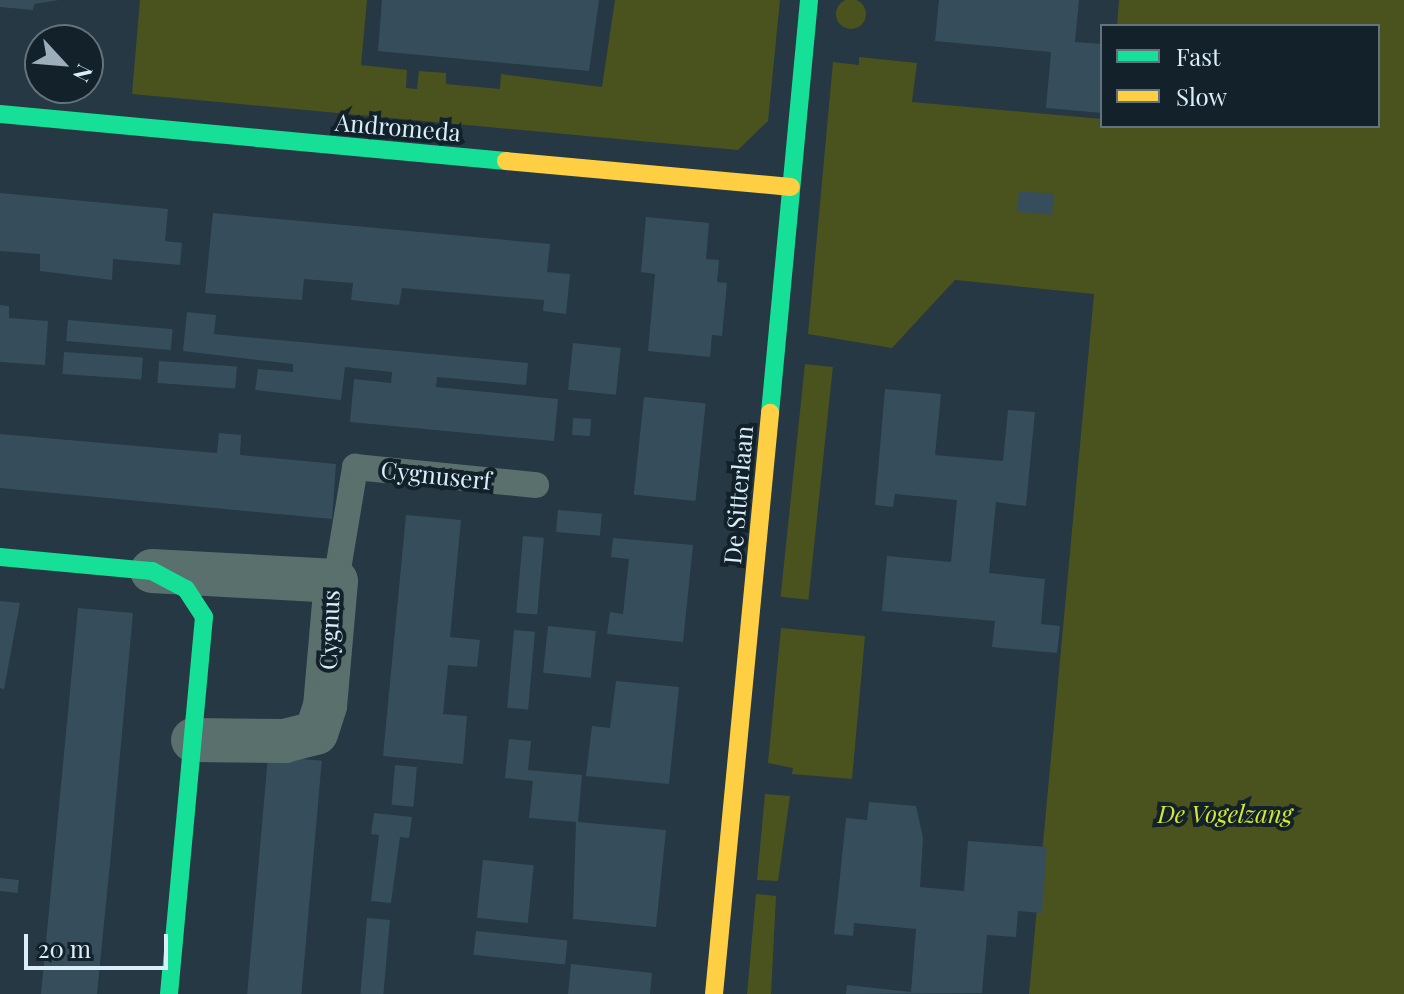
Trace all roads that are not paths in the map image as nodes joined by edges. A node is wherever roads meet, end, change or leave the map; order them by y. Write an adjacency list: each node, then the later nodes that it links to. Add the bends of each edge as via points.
1 (809, 0): 3 (street, De Sitterlaan)
2 (0, 114): 3 (street, Andromeda)
3 (791, 187): 10 (street, De Sitterlaan)
4 (536, 485): 7 (lane, Cygnuserf, via 355,467)
5 (0, 557): 6 (street, Cygnus)
6 (152, 571): 7 (street, Cygnus); 8 (street, Cygnus, via 186,589 204,617)
7 (336, 581): 8 (street, Cygnus, via 325,706 316,733 285,741)
8 (193, 740): 9 (street, Cygnus)
9 (169, 994)
10 (714, 994)

